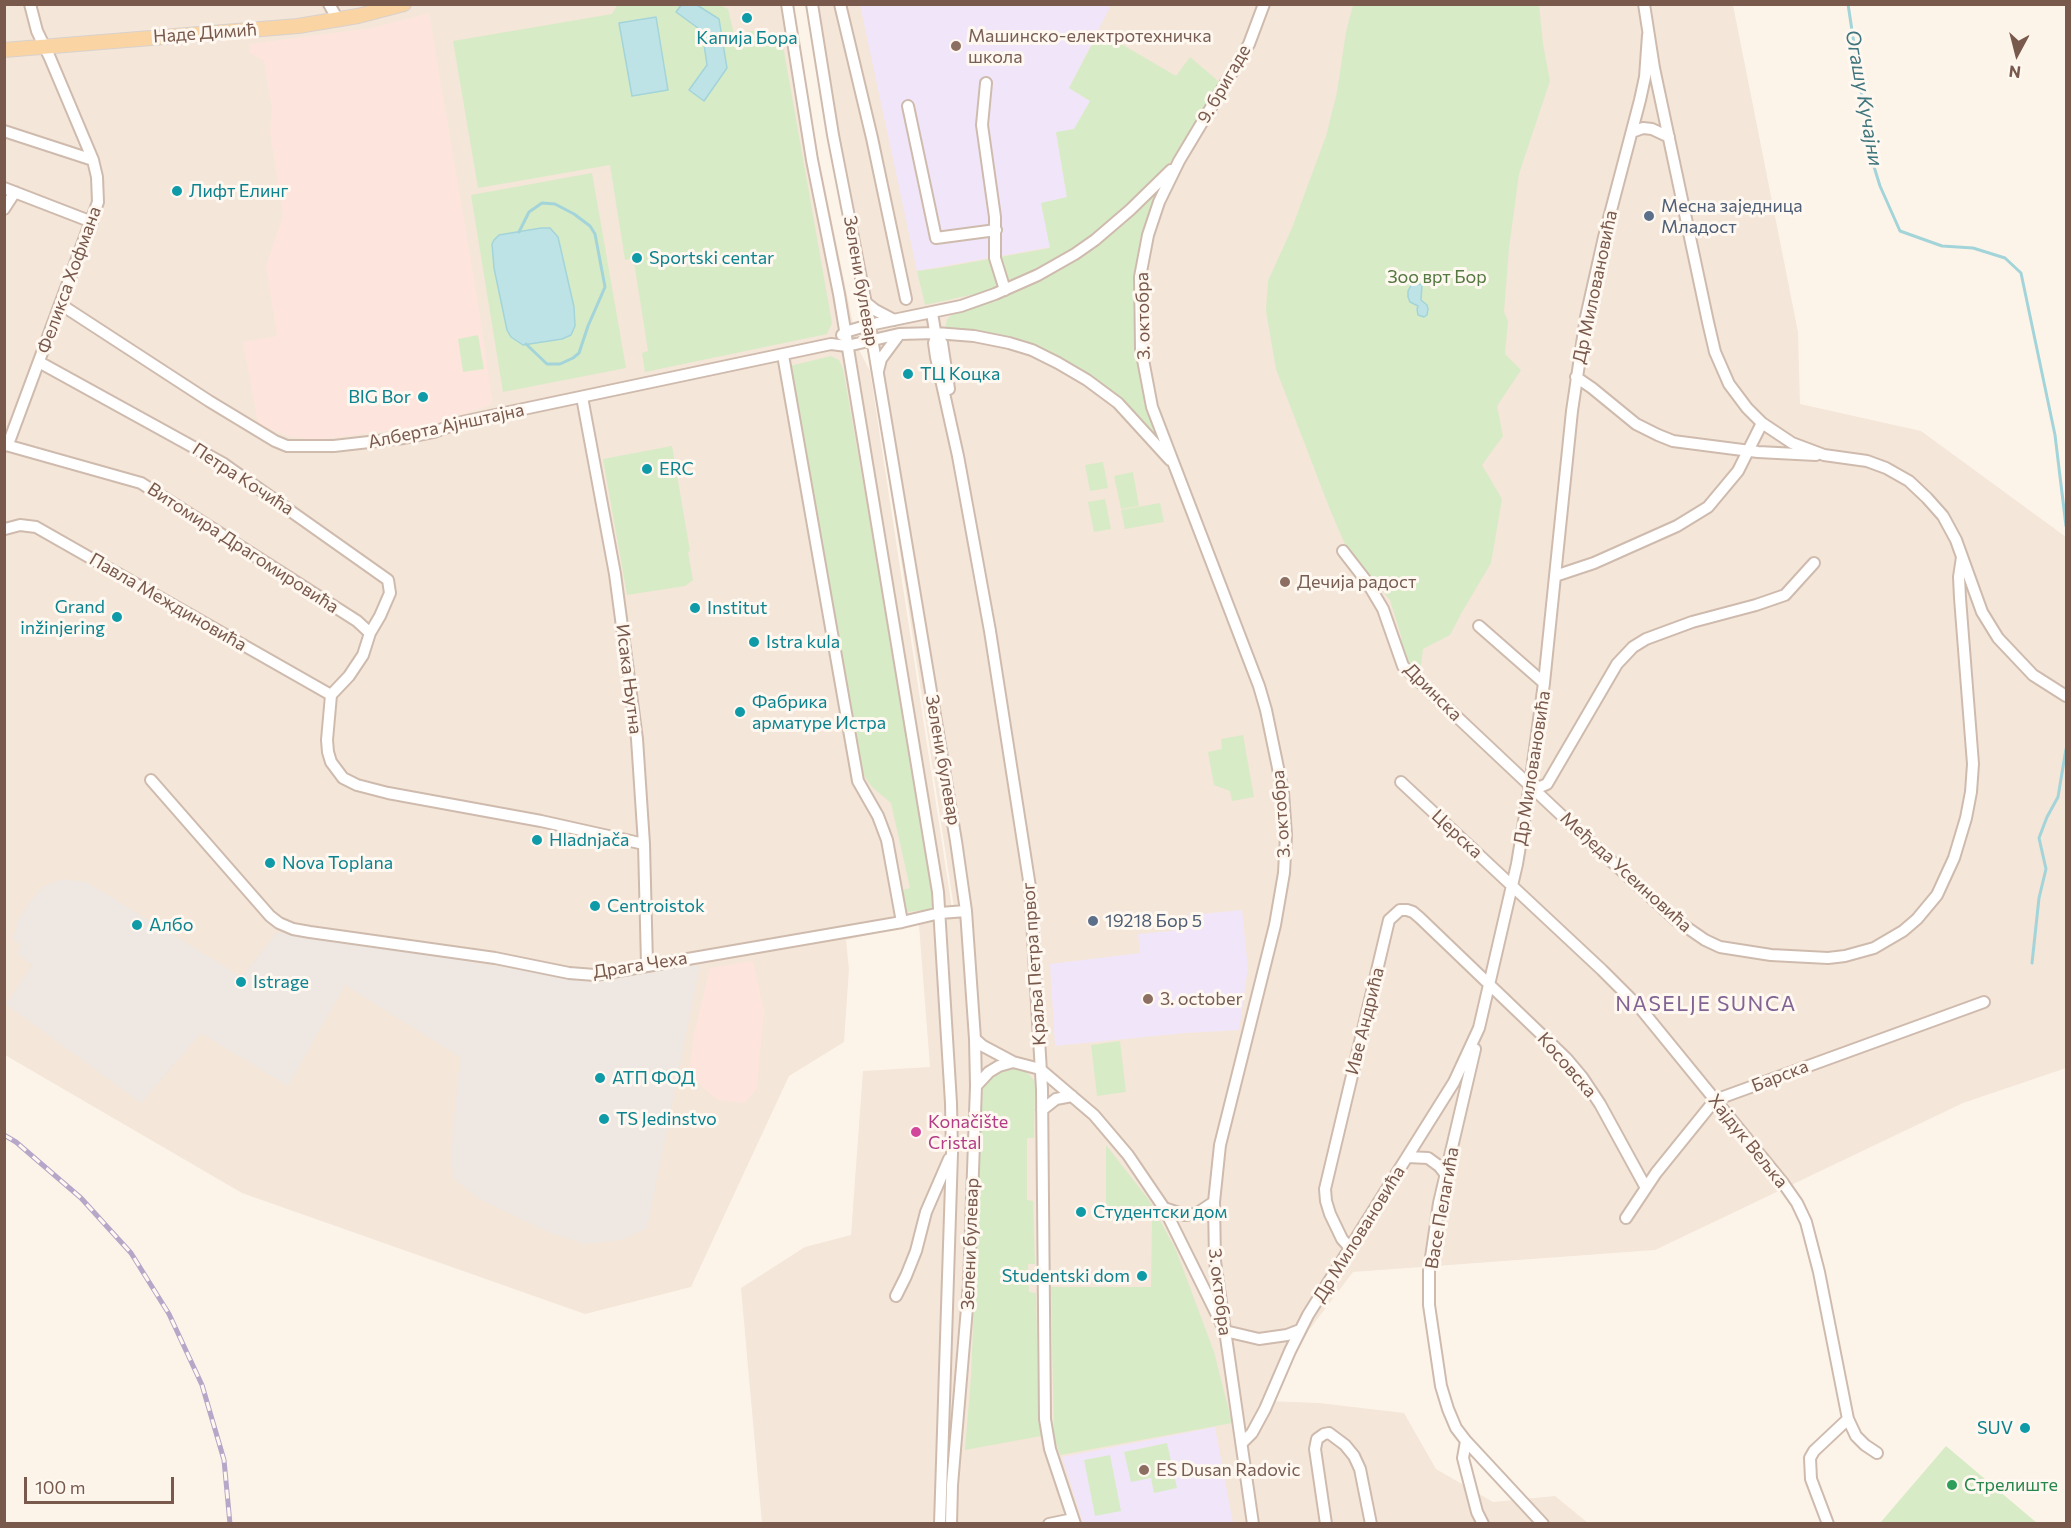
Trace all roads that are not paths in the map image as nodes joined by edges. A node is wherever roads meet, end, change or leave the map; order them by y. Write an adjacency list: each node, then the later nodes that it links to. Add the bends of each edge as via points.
1 (30, 4): 11 (street, Феликса Хофмана)
2 (329, 4): 9 (street)
3 (404, 4): 9 (main road, Наде Димић)
4 (787, 4): 31 (street, Зелени булевар)
5 (812, 4): 27 (street, Зелени булевар)
6 (840, 4): 25 (street)
7 (1264, 4): 19 (street, 9. бригаде, via 1244,52)
8 (1644, 4): 10 (street)
9 (338, 20): 11 (main road, Наде Димић, via 249,31)
10 (1648, 35): 16 (street, Др Миловановића, via 1645,77); 17 (street)
11 (43, 46): 12 (main road, Наде Димић); 18 (street, Феликса Хофмана)
12 (4, 50)
13 (986, 83): 23 (street, via 982,125)
14 (908, 106): 23 (street, via 936,238)
15 (4, 131): 18 (street)
16 (1632, 132): 17 (street, via 1652,129); 42 (street, Др Миловановића, via 1595,276)
17 (1669, 137): 45 (street, via 1715,352 1730,384)
18 (93, 160): 22 (street, Феликса Хофмана, via 98,202)
19 (1179, 161): 24 (street, via 1095,240); 49 (street, 3. октобра, via 1148,235 1140,277 1145,375 1152,407)
20 (10, 190): 21 (street); 22 (street)
21 (4, 209)
22 (92, 222): 26 (street, Феликса Хофмана)
23 (996, 230): 24 (street, via 995,258)
24 (1005, 290): 28 (street)
25 (906, 299)
26 (60, 303): 39 (street, Феликса Хофмана); 43 (street, Алберта Ајнштајна, via 209,401 287,446 334,447 404,438)
27 (865, 303): 29 (street); 30 (street, Зелени булевар)
28 (932, 313): 29 (street); 33 (street, Краља Петра првог)
29 (895, 320): 30 (street)
30 (869, 325): 31 (street); 35 (street, Зелени булевар)
31 (845, 332): 36 (street); 37 (street, Зелени булевар)
32 (899, 334): 33 (street, Алберта Ајнштајна); 35 (street, Алберта Ајнштајна); 41 (street, via 881,359)
33 (936, 335): 34 (street, Алберта Ајнштајна); 40 (street, Краља Петра првог, via 942,343); 44 (street, Краља Петра првог, via 935,352)
34 (959, 335): 40 (street); 49 (street, Алберта Ајнштајна, via 1032,350 1087,380 1118,402)
35 (872, 341): 37 (street, Алберта Ајнштајна); 41 (street, Зелени булевар)
36 (831, 345): 37 (street, Алберта Ајнштајна); 38 (street, Алберта Ајнштајна)
37 (847, 346): 66 (street, Зелени булевар)
38 (783, 355): 43 (street, Алберта Ајнштајна); 67 (street, via 858,781 878,816 886,840)
39 (39, 362): 46 (street, Феликса Хофмана); 56 (street, Петра Кочића, via 224,464 388,580 390,593)
40 (945, 363): 44 (street, Краља Петра првог, via 951,397)
41 (877, 374): 65 (street, Зелени булевар)
42 (1576, 377): 47 (street, via 1636,424 1658,435 1689,444); 54 (street, Др Миловановића)
43 (582, 398): 63 (street, Исака Њутна, via 621,612 637,739)
44 (948, 406): 74 (street, Краља Петра првог, via 1027,863)
45 (1762, 423): 47 (street); 48 (street, via 1792,444)
46 (5, 445): 56 (street, Витомира Драгомировића, via 141,483)
47 (1748, 451): 48 (street); 54 (street, via 1718,497 1693,517 1594,563)
48 (1824, 455): 52 (street, via 1868,461 1909,481 1943,516)
49 (1174, 465): 83 (street, 3. октобра, via 1259,686 1278,763 1284,814 1284,873 1277,915 1220,1145)
50 (5, 530): 58 (street, Павла Междиновића, via 20,525 36,527)
51 (1343, 551): 62 (street, Дринска, via 1383,609 1403,666)
52 (1962, 557): 59 (street, via 1982,612 1998,638 2033,675); 62 (street, Међеда Усеиновића, via 1960,598 1972,764 1966,818 1937,895 1917,920 1887,941 1860,952 1828,958 1771,956 1720,947 1676,921)
53 (1814, 563): 62 (street, via 1785,595 1692,622 1633,647 1617,664 1547,784)
54 (1555, 576): 57 (street, Др Миловановића)
55 (1479, 626): 57 (street)
56 (370, 633): 58 (street, Петра Кочића, via 357,665)
57 (1544, 683): 62 (street, Др Миловановића)
58 (331, 695): 63 (street, via 328,752 336,771 350,782)
59 (2067, 696)
60 (151, 780): 68 (street, Драга Чеха, via 270,916 293,929 495,958 569,973 595,975)
61 (1401, 782): 64 (street, Церска)
62 (1530, 784): 64 (street, Др Миловановића)
63 (644, 844): 68 (street, Исака Њутна)
64 (1512, 887): 69 (street, Др Миловановића); 77 (street, Хајдук Вељка, via 1641,1009)
65 (966, 912): 66 (street, Драга Чеха); 72 (street, Зелени булевар)
66 (940, 913): 67 (street, Драга Чеха); 79 (street, Зелени булевар)
67 (902, 922): 68 (street, Драга Чеха)
68 (647, 964)
69 (1490, 985): 71 (street, Др Миловановића); 82 (street, Косовска, via 1582,1077); 88 (street, Иве Андрића, via 1413,912 1400,910 1392,917 1325,1188 1328,1206)
70 (1983, 1002): 77 (street, Барска)
71 (1479, 1028): 80 (street, Др Миловановића, via 1454,1082); 81 (street, Васе Пелагића)
72 (975, 1039): 73 (street); 75 (street, Зелени булевар)
73 (1014, 1062): 74 (street); 75 (street, via 999,1065)
74 (1040, 1069): 76 (street); 78 (street, Краља Петра првог)
75 (976, 1086): 98 (street, Зелени булевар, via 970,1273)
76 (1072, 1096): 78 (street, via 1056,1099); 84 (street, via 1128,1155)
77 (1715, 1100): 82 (street); 92 (street, Хајдук Вељка, via 1783,1183 1806,1221)
78 (1042, 1110): 96 (street, Краља Петра првог, via 1045,1419 1050,1449)
79 (952, 1153): 85 (street); 86 (street, Зелени булевар)
80 (1407, 1157): 81 (street, via 1428,1158); 88 (street, Др Миловановића)
81 (1446, 1175): 93 (street, Васе Пелагића, via 1431,1250 1429,1305 1441,1386 1456,1428)
82 (1646, 1188): 87 (street)
83 (1214, 1202): 84 (street, via 1196,1214 1185,1215); 91 (street, 3. октобра, via 1215,1261)
84 (1164, 1208): 91 (street)
85 (926, 1212): 86 (street, via 939,1206); 89 (street, via 916,1251)
86 (951, 1215): 97 (street, Зелени булевар)
87 (1626, 1218)
88 (1350, 1248): 90 (street, Др Миловановића)
89 (896, 1296)
90 (1300, 1330): 91 (street, via 1258,1339); 94 (street, Др Миловановића, via 1269,1402)
91 (1225, 1331): 94 (street, 3. октобра)
92 (1848, 1419): 95 (street, Хајдук Вељка, via 1856,1436); 105 (street, via 1810,1458 1811,1479)
93 (1466, 1441): 103 (street, via 1463,1458 1477,1512); 104 (street, Васе Пелагића)
94 (1243, 1442): 100 (street, 3. октобра)
95 (1877, 1453)
96 (1074, 1521): 99 (street)
97 (940, 1524)
98 (951, 1524)
99 (1049, 1524)
100 (1253, 1524)
101 (1326, 1524): 102 (street, via 1315,1449 1317,1439 1329,1433 1354,1456)
102 (1371, 1524)
103 (1484, 1524)
104 (1543, 1524)
105 (1828, 1524)

